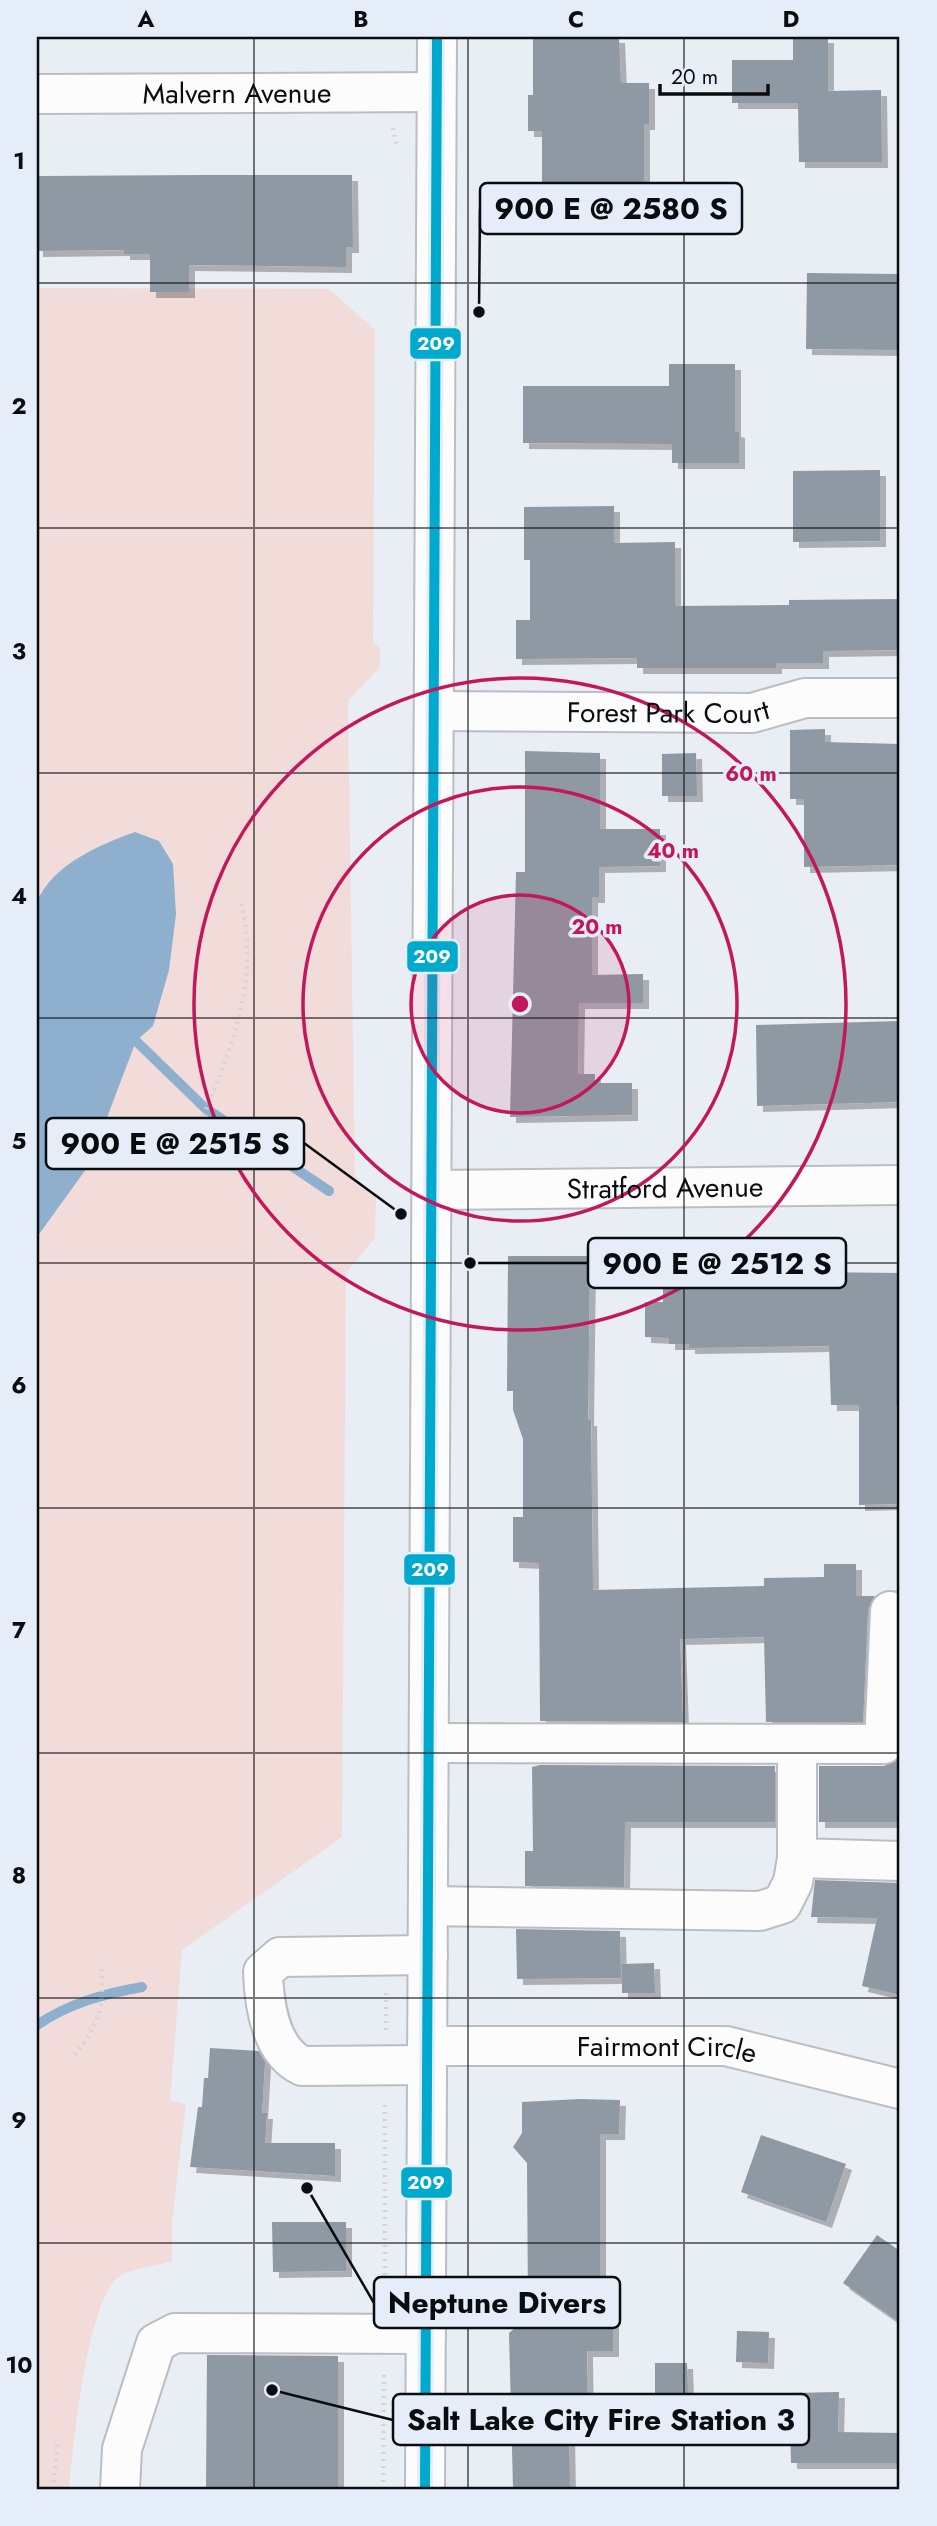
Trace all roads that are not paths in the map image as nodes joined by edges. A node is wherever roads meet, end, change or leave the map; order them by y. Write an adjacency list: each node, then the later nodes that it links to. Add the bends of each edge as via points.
1 (437, 37): 2 (street)
2 (436, 92): 3 (street, Malvern Avenue); 5 (street)
3 (37, 94)
4 (900, 698): 5 (street, Forest Park Court, via 805,698 752,713)
5 (434, 711): 7 (street)
6 (900, 1185): 7 (street, Stratford Avenue)
7 (431, 1190): 9 (street)
8 (890, 1611): 10 (street, via 884,1744)
9 (429, 1743): 10 (street); 13 (street)
10 (797, 1746): 11 (street)
11 (797, 1858): 12 (street); 13 (street, via 793,1882 782,1903 760,1911)
12 (900, 1860)
13 (428, 1906): 14 (street)
14 (428, 1955): 15 (street); 15 (street, Fairmont Circle, via 279,1956 263,1972 264,2009 289,2060 302,2066)
15 (427, 2056): 16 (street, Fairmont Circle, via 726,2046); 17 (street)
16 (900, 2088)
17 (426, 2334): 18 (street, via 175,2333 156,2343 122,2449); 19 (street)
18 (120, 2489)
19 (425, 2489)

